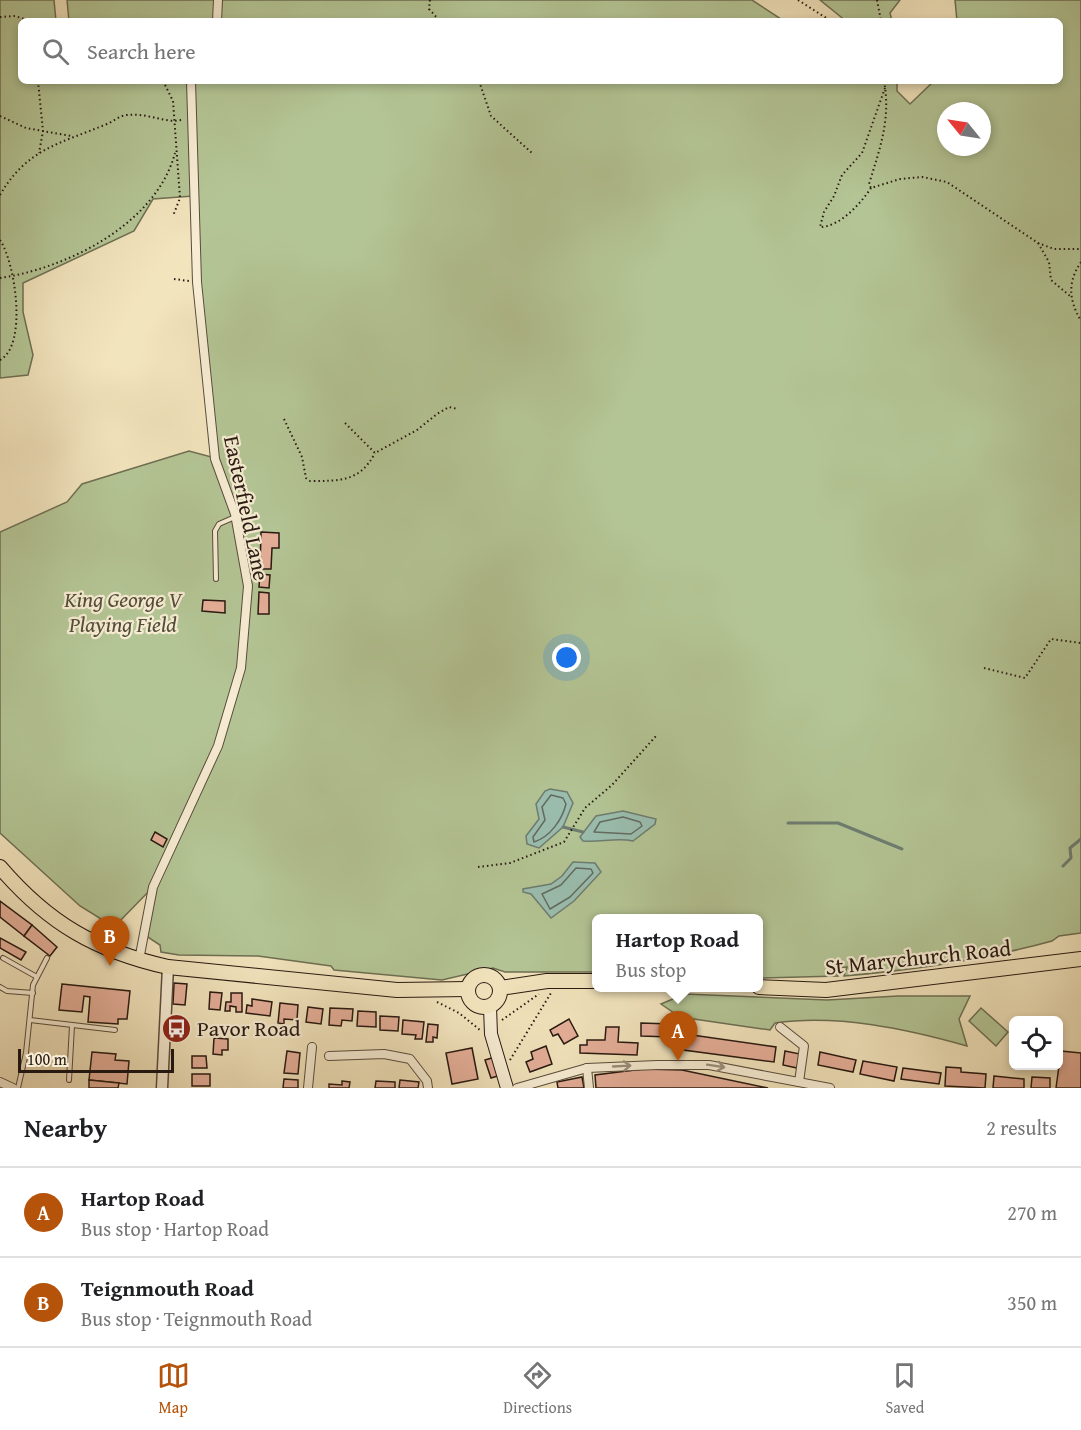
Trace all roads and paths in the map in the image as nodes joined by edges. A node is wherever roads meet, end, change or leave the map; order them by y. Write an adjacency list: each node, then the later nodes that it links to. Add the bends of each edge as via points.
1 (218, 0): 7 (street)
2 (430, 0): 8 (path, via 429,9)
3 (798, 0): 9 (path)
4 (877, 0): 10 (path)
5 (0, 17): 6 (path)
6 (21, 18)
7 (217, 18)
8 (437, 18)
9 (826, 18)
10 (880, 18)
11 (38, 84): 18 (path)
12 (164, 84): 17 (path, via 173,101)
13 (191, 84): 33 (street, Easterfield Lane)
14 (480, 84): 22 (path, via 491,116)
15 (885, 86): 23 (path, via 888,99 881,151); 23 (path, via 862,153 842,175 820,227 829,227)
16 (0, 116): 18 (path)
17 (174, 122): 19 (path, via 125,115); 21 (path)
18 (43, 131): 19 (path); 20 (path)
19 (73, 136): 20 (path)
20 (39, 153): 24 (path)
21 (175, 153): 25 (path, via 180,198); 30 (path, via 159,189 130,224 43,268)
22 (532, 153)
23 (871, 188): 27 (path, via 922,177 947,182)
24 (0, 195)
25 (173, 216)
26 (0, 240): 30 (path, via 12,264)
27 (1038, 243): 28 (path, via 1054,249); 34 (path, via 1049,262 1051,280)
28 (1081, 249)
29 (1081, 262): 34 (path, via 1072,278)
30 (13, 276): 31 (path); 36 (path, via 16,334 6,357)
31 (0, 278)
32 (174, 279): 33 (path)
33 (197, 282): 41 (street, Easterfield Lane, via 215,459)
34 (1070, 296): 35 (path)
35 (1081, 321)
36 (0, 360)
37 (458, 409): 40 (path, via 449,407)
38 (284, 419): 40 (path, via 310,481 337,481 353,476 367,468)
39 (345, 423): 40 (path)
40 (375, 453)
41 (235, 517): 42 (lane, via 215,531); 51 (street, Easterfield Lane, via 248,586 241,668 218,746 153,887)
42 (216, 579)
43 (1081, 643): 44 (path, via 1051,639 1025,678)
44 (984, 668)
45 (656, 736): 46 (path, via 612,785 585,808 564,842 510,863)
46 (478, 867)
47 (2, 875): 51 (main road, via 66,929 103,948)
48 (47, 957): 53 (lane)
49 (3, 958): 53 (lane)
50 (1081, 959): 57 (main road, St Marychurch Road, via 826,990)
51 (139, 960): 52 (main road)
52 (168, 967): 60 (main road); 78 (street)
53 (37, 977): 61 (lane)
54 (559, 981): 55 (main road); 58 (main road); 67 (path); 71 (path)
55 (592, 981)
56 (0, 987): 61 (lane)
57 (763, 987)
58 (500, 988): 59 (main road, via 494,978 484,975 473,979); 62 (main road, via 497,1001)
59 (468, 989): 60 (main road); 62 (main road, via 476,1006)
60 (418, 991): 67 (path)
61 (33, 993): 63 (lane)
62 (490, 1007): 67 (main road)
63 (30, 1020): 64 (lane); 77 (lane)
64 (72, 1026): 66 (lane); 72 (lane)
65 (780, 1027): 74 (street, via 804,1046)
66 (115, 1030)
67 (491, 1031): 71 (main road)
68 (312, 1047): 79 (street)
69 (329, 1056): 80 (street, via 384,1054 411,1059)
70 (587, 1068): 74 (street, one-way to 74, via 709,1065); 82 (street); 83 (street)
71 (502, 1073): 81 (main road)
72 (69, 1080)
73 (0, 1082): 76 (street)
74 (799, 1083): 75 (street)
75 (812, 1087): 84 (street)
76 (13, 1088)
77 (18, 1088)
78 (162, 1088)
79 (308, 1088)
80 (428, 1088)
81 (507, 1088)
82 (517, 1088)
83 (589, 1088)
84 (830, 1088)

